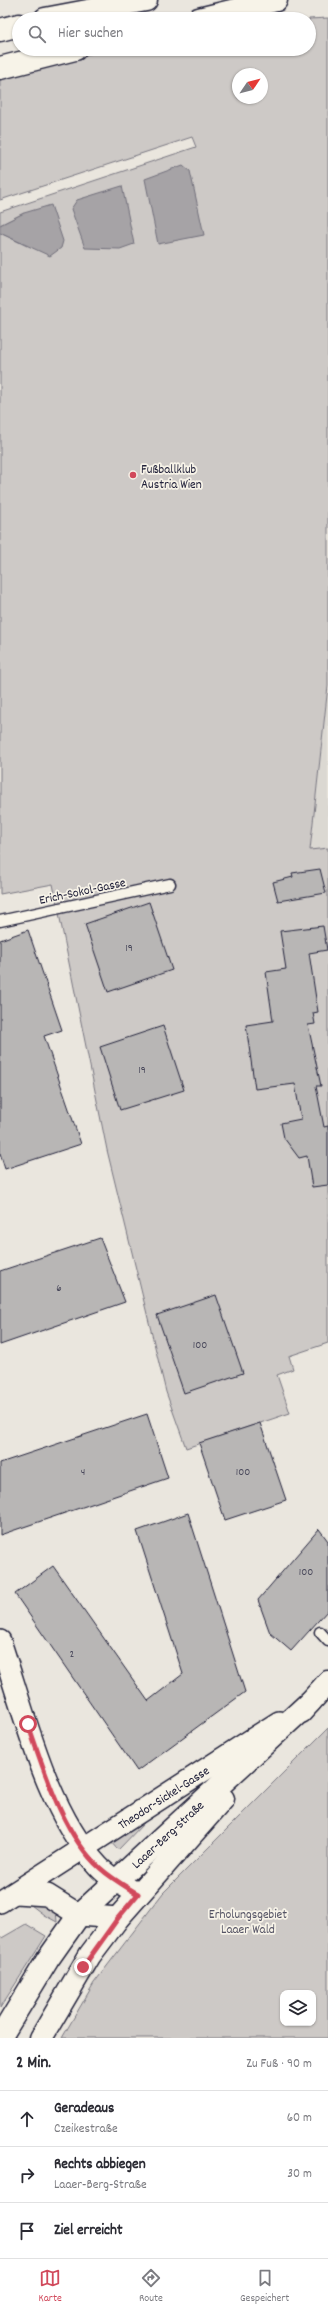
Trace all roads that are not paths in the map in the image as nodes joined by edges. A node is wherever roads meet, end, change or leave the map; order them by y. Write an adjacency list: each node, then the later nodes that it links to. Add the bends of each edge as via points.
1 (146, 0): 3 (main road)
2 (276, 0): 4 (main road)
3 (82, 12)
4 (227, 12)
5 (12, 27): 6 (main road)
6 (0, 30)
7 (47, 56): 8 (main road)
8 (0, 68)
9 (170, 884): 10 (lane, Erich-Sokol-Gasse)
10 (0, 921)
11 (320, 1632): 12 (lane)
12 (328, 1640)
13 (0, 1641): 16 (street, via 59,1808)
14 (328, 1682): 15 (main road, Laaer-Berg-Straße)
15 (310, 1702): 16 (street, Theodor-Sickel-Gasse); 17 (main road, Laaer-Berg-Straße); 18 (main road, Laaer-Berg-Straße)
16 (84, 1849): 17 (street, via 99,1867); 19 (street, Theodor-Sickel-Gasse)
17 (116, 1881): 18 (street); 20 (main road, Laaer-Berg-Straße)
18 (138, 1894): 21 (main road, Laaer-Berg-Straße)
19 (8, 1897): 20 (street, Theodor-Sickel-Gasse, via 47,1895)
20 (79, 1915): 21 (street, Theodor-Sickel-Gasse); 22 (main road, Laaer-Berg-Straße)
21 (118, 1918): 23 (main road, Laaer-Berg-Straße, via 90,1955)
22 (0, 2038)
23 (41, 2038)

